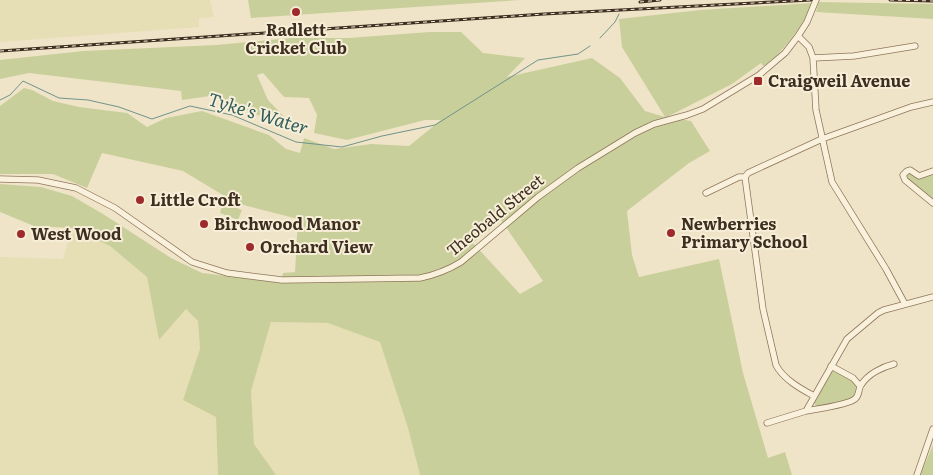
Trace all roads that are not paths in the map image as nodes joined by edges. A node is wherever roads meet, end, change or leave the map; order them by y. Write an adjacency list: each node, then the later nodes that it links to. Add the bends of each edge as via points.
1 (816, 0): 2 (street, Theobald Street)
2 (798, 36): 4 (street, via 809,47); 9 (street, Theobald Street, via 760,75 703,108 654,124 617,144 553,185 461,262 420,278 282,280 227,273 192,262 115,208 76,188 38,180)
3 (915, 46): 4 (street, via 854,56)
4 (813, 58): 6 (street, via 814,99)
5 (933, 102): 6 (street)
6 (822, 139): 8 (street); 13 (street, via 832,182)
7 (933, 171): 11 (street, via 918,176 907,170 904,175 905,180)
8 (745, 177): 10 (street); 17 (street, via 763,310 776,365 797,386)
9 (0, 179)
10 (706, 193)
11 (933, 203)
12 (933, 297): 13 (street)
13 (905, 304): 15 (street, via 878,313 859,328 844,344)
14 (894, 364): 16 (street, via 883,367)
15 (831, 366): 16 (street, via 853,378); 17 (street)
16 (860, 386): 18 (street, via 854,400)
17 (814, 396): 18 (street)
18 (806, 410): 19 (street)
19 (767, 423)
20 (933, 429): 21 (street)
21 (917, 475)

